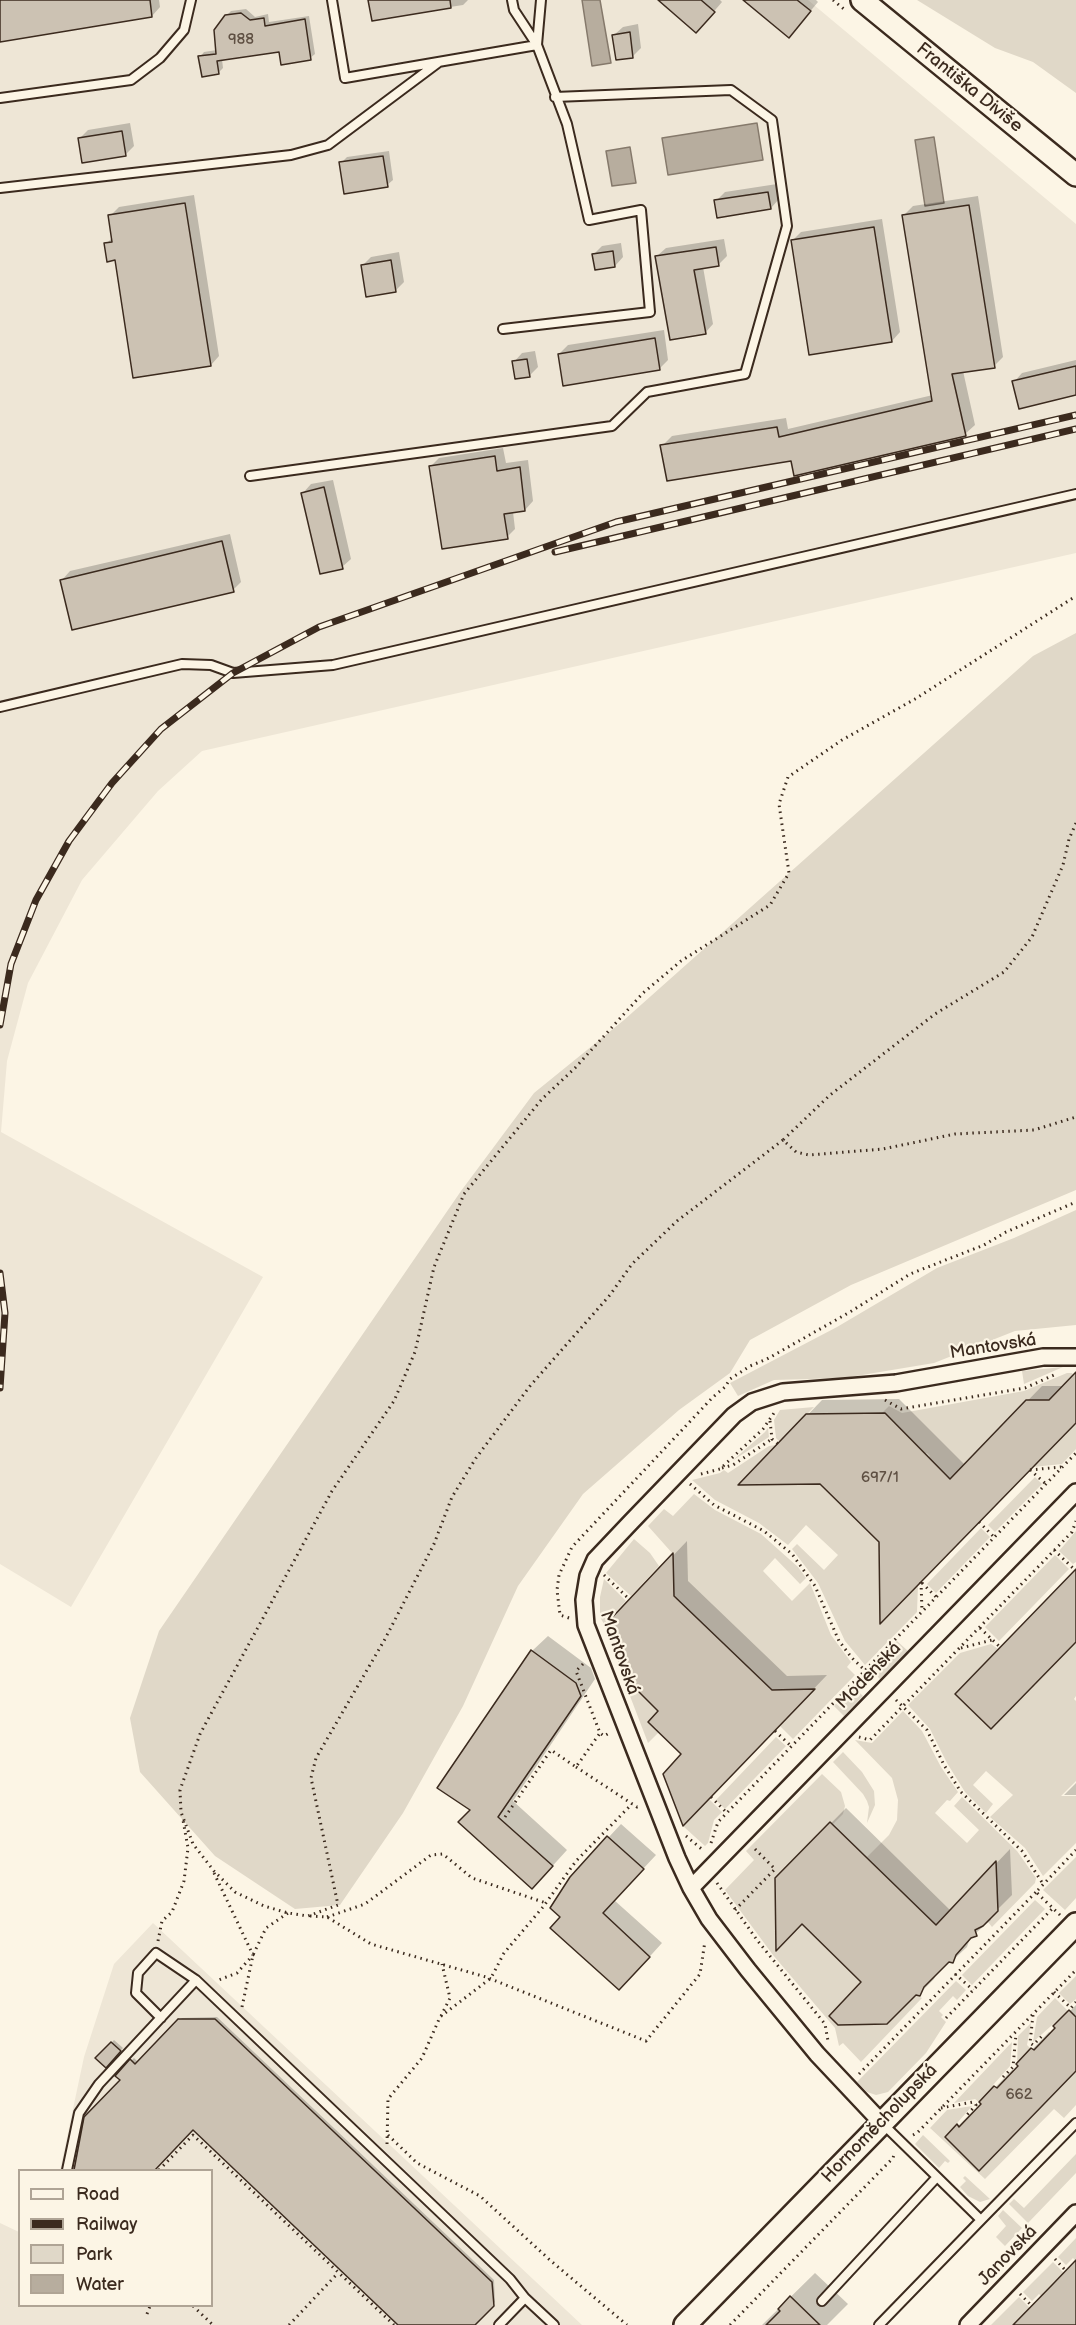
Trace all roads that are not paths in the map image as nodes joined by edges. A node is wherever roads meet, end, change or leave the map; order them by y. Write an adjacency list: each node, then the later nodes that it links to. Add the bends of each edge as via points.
1 (191, 0): 8 (lane, via 184,30 160,58 131,80)
2 (332, 0): 7 (lane, via 345,78)
3 (512, 0): 6 (lane, via 514,10)
4 (541, 0): 6 (lane)
5 (862, 0): 10 (street, Františka Diviše)
6 (537, 45): 7 (lane); 9 (lane)
7 (440, 62): 11 (lane, via 328,145 291,155)
8 (0, 98)
9 (555, 98): 12 (lane, via 567,124 589,220 641,210 651,312); 13 (lane, via 731,90 772,120 787,226 745,374 647,392 612,426)
10 (1076, 175)
11 (0, 188)
12 (503, 329)
13 (250, 476)
14 (1076, 494): 15 (lane, via 333,665 233,673 212,665 182,664)
15 (0, 707)
16 (1076, 1358): 18 (street, Mantovská, via 1043,1358 896,1383 768,1395 734,1414 683,1476 595,1560 586,1586 584,1613 591,1640)
17 (1076, 1491): 18 (street, Modenská, via 884,1689 710,1857)
18 (691, 1888): 22 (street, Mantovská, via 709,1919 817,2054)
19 (1074, 1926): 22 (street, Hornoměcholupská)
20 (196, 1980): 21 (lane); 21 (lane, via 156,1953 138,1973 136,1993); 28 (lane, via 510,2279)
21 (161, 2018): 24 (lane, via 99,2084 79,2113)
22 (881, 2122): 25 (lane); 32 (street, Hornoměcholupská)
23 (1076, 2123): 27 (lane)
24 (67, 2169)
25 (938, 2177): 27 (lane); 29 (lane)
26 (1076, 2213): 34 (street, Janovská)
27 (981, 2220): 33 (lane)
28 (525, 2298): 30 (lane); 31 (lane)
29 (822, 2301)
30 (499, 2325)
31 (554, 2325)
32 (685, 2325)
33 (879, 2325)
34 (969, 2325)

